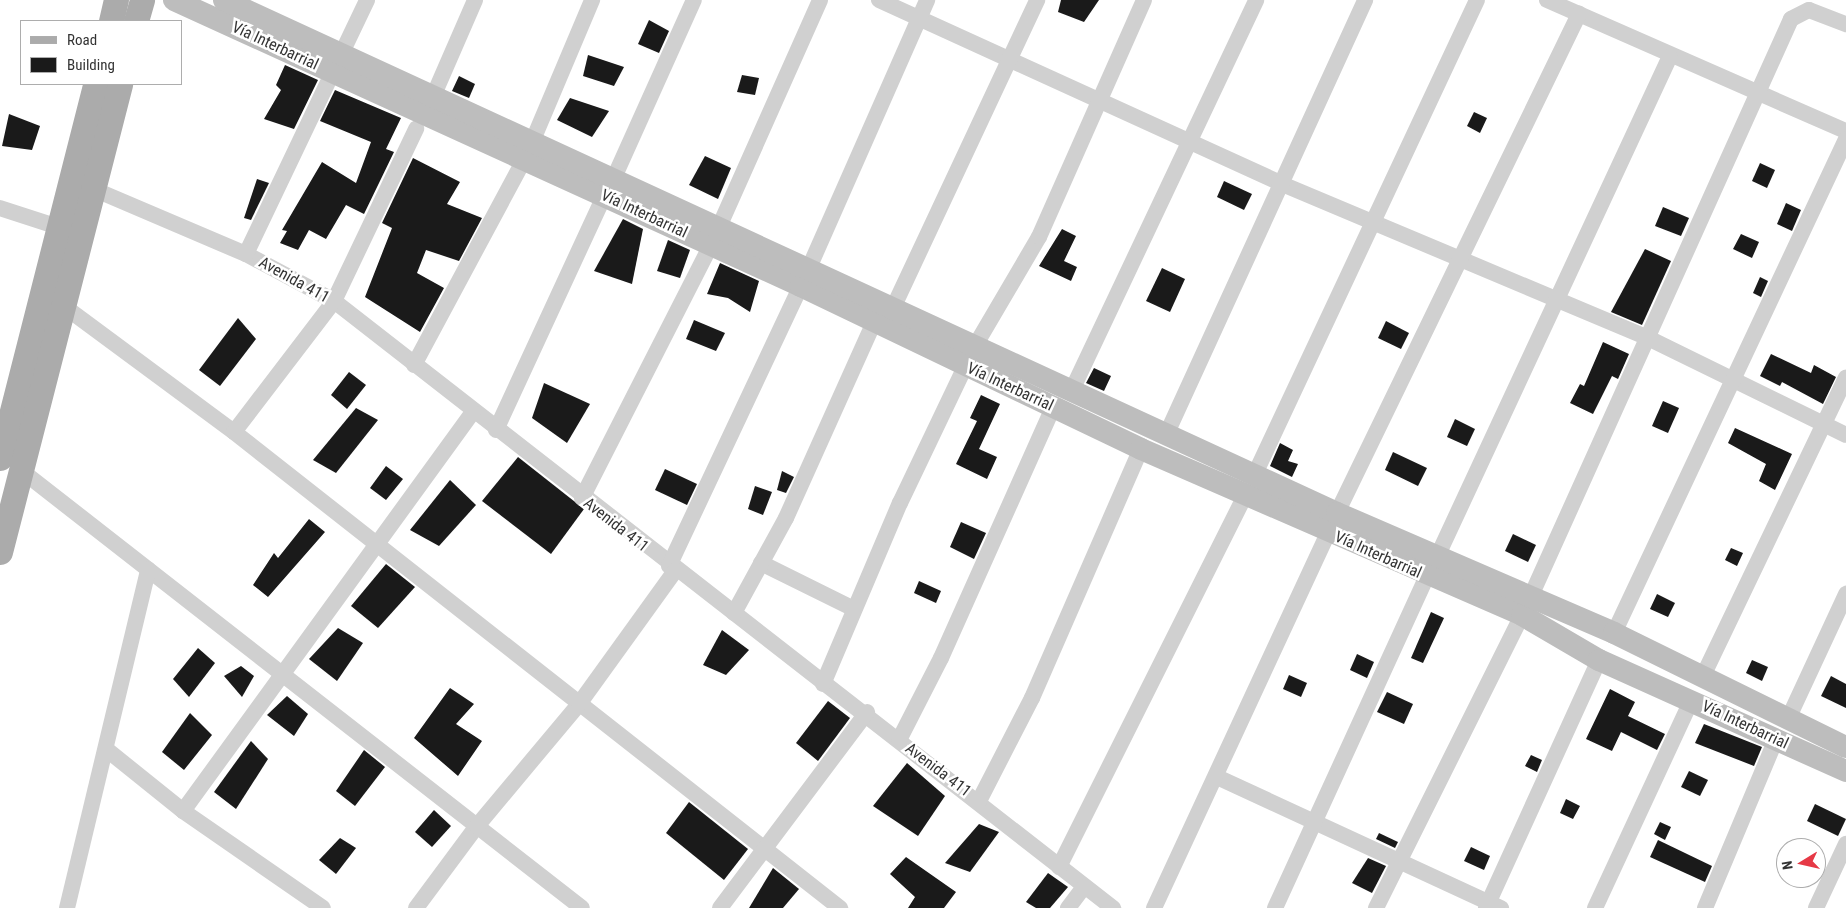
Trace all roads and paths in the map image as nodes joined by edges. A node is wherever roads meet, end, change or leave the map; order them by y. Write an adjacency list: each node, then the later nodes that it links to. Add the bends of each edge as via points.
1 (116, 0): 21 (main road)
2 (142, 0): 22 (main road)
3 (174, 0): 26 (main road, Vía Interbarrial)
4 (224, 0): 18 (main road, Vía Interbarrial)
5 (367, 0): 26 (street)
6 (475, 0): 30 (street)
7 (592, 0): 36 (street)
8 (694, 0): 39 (street)
9 (820, 0): 43 (street)
10 (879, 0): 20 (street)
11 (927, 0): 20 (street)
12 (1037, 0): 25 (street)
13 (1144, 0): 31 (street)
14 (1256, 0): 35 (street)
15 (1365, 0): 37 (street)
16 (1476, 0): 41 (street)
17 (1547, 0): 19 (street)
18 (253, 6): 26 (main road, Vía Interbarrial)
19 (1579, 14): 24 (street); 45 (street)
20 (918, 18): 25 (street); 46 (street)
21 (111, 20)
22 (136, 20)
23 (1846, 24): 29 (street, via 1809,10 1799,12 1791,19)
24 (1670, 56): 29 (street); 48 (street)
25 (1010, 60): 31 (street); 50 (street)
26 (337, 63): 30 (main road, Vía Interbarrial); 36 (main road, Vía Interbarrial); 44 (street)
27 (95, 85): 42 (main road)
28 (120, 85): 38 (main road)
29 (1760, 93): 33 (street); 52 (street)
30 (432, 99): 36 (main road, Vía Interbarrial)
31 (1101, 101): 35 (street); 53 (street, via 1039,238)
32 (416, 129): 47 (street)
33 (1846, 131)
34 (1846, 139): 57 (street)
35 (1191, 142): 37 (street); 58 (street)
36 (529, 149): 39 (main road, Vía Interbarrial); 54 (street)
37 (1282, 184): 41 (street); 64 (street)
38 (91, 188): 44 (street, Avenida 411); 49 (main road)
39 (608, 188): 43 (main road, Vía Interbarrial); 62 (street)
40 (0, 208): 42 (street)
41 (1372, 218): 45 (street); 69 (street)
42 (58, 227): 67 (main road)
43 (715, 236): 46 (main road, Vía Interbarrial); 70 (street)
44 (246, 254): 47 (street, Avenida 411)
45 (1459, 259): 48 (street); 71 (street)
46 (805, 277): 50 (main road, Vía Interbarrial); 51 (main road, Vía Interbarrial); 76 (street)
47 (334, 300): 54 (street, Avenida 411); 63 (street)
48 (1556, 302): 52 (street); 74 (street)
49 (61, 304): 63 (street); 68 (main road)
50 (892, 308): 53 (main road, Vía Interbarrial)
51 (874, 322): 55 (main road, Vía Interbarrial); 75 (street, via 786,518)
52 (1648, 338): 57 (street); 80 (street)
53 (975, 346): 55 (street); 58 (main road, Vía Interbarrial)
54 (414, 364): 60 (street, Avenida 411)
55 (965, 367): 59 (main road, Vía Interbarrial); 81 (street)
56 (1846, 378): 61 (street)
57 (1736, 379): 61 (street); 83 (street)
58 (1072, 390): 64 (main road, Vía Interbarrial)
59 (1053, 408): 66 (main road, Vía Interbarrial); 93 (street, via 941,658)
60 (473, 412): 62 (street, Avenida 411); 72 (street)
61 (1825, 422): 65 (street); 86 (street)
62 (496, 430): 70 (street, Avenida 411)
63 (234, 432): 72 (street)
64 (1168, 433): 69 (main road, Vía Interbarrial)
65 (1846, 435)
66 (1141, 449): 69 (main road, Vía Interbarrial); 98 (street, via 1032,698)
67 (0, 458)
68 (22, 471): 73 (main road); 77 (street)
69 (1251, 483): 71 (main road, Vía Interbarrial); 105 (street)
70 (582, 498): 76 (street, Avenida 411)
71 (1334, 523): 74 (main road, Vía Interbarrial); 78 (main road, Vía Interbarrial); 97 (street)
72 (380, 544): 85 (street); 89 (street)
73 (0, 552)
74 (1438, 555): 80 (main road, Vía Interbarrial)
75 (762, 563): 81 (street); 82 (street)
76 (672, 568): 82 (street, Avenida 411); 89 (street)
77 (148, 570): 85 (street); 95 (street)
78 (1427, 576): 80 (main road, Vía Interbarrial); 100 (street)
79 (1846, 594): 91 (street)
80 (1527, 606): 83 (main road, Vía Interbarrial); 84 (main road, Vía Interbarrial); 104 (street)
81 (854, 609): 87 (street)
82 (734, 613): 87 (street, Avenida 411)
83 (1614, 633): 86 (main road, Vía Interbarrial)
84 (1599, 660): 88 (main road, Vía Interbarrial); 108 (street)
85 (283, 675): 99 (street); 101 (street)
86 (1703, 676): 91 (main road, Vía Interbarrial)
87 (823, 684): 90 (street, Avenida 411)
88 (1691, 701): 92 (main road, Vía Interbarrial); 120 (street)
89 (579, 704): 101 (street); 103 (street)
90 (867, 712): 93 (street, Avenida 411); 103 (street)
91 (1789, 717): 94 (main road, Vía Interbarrial)
92 (1776, 739): 96 (main road, Vía Interbarrial); 121 (street)
93 (898, 740): 98 (street, Avenida 411)
94 (1846, 747)
95 (106, 749): 99 (street); 109 (street)
96 (1846, 772)
97 (1217, 777): 100 (street); 117 (street)
98 (978, 801): 105 (street, Avenida 411)
99 (183, 811): 110 (street)
100 (1317, 824): 104 (street); 118 (street)
101 (477, 826): 111 (street); 112 (street)
102 (1846, 844): 106 (street)
103 (764, 845): 113 (street); 114 (street)
104 (1398, 860): 108 (street); 119 (street)
105 (1059, 867): 107 (street, Avenida 411)
106 (1840, 872): 122 (street)
107 (1084, 887): 115 (street); 116 (street, Avenida 411)
108 (1492, 906)
109 (68, 908)
110 (323, 908)
111 (416, 908)
112 (582, 908)
113 (720, 908)
114 (840, 908)
115 (1068, 908)
116 (1113, 908)
117 (1154, 908)
118 (1275, 908)
119 (1376, 908)
120 (1594, 908)
121 (1705, 908)
122 (1816, 908)

